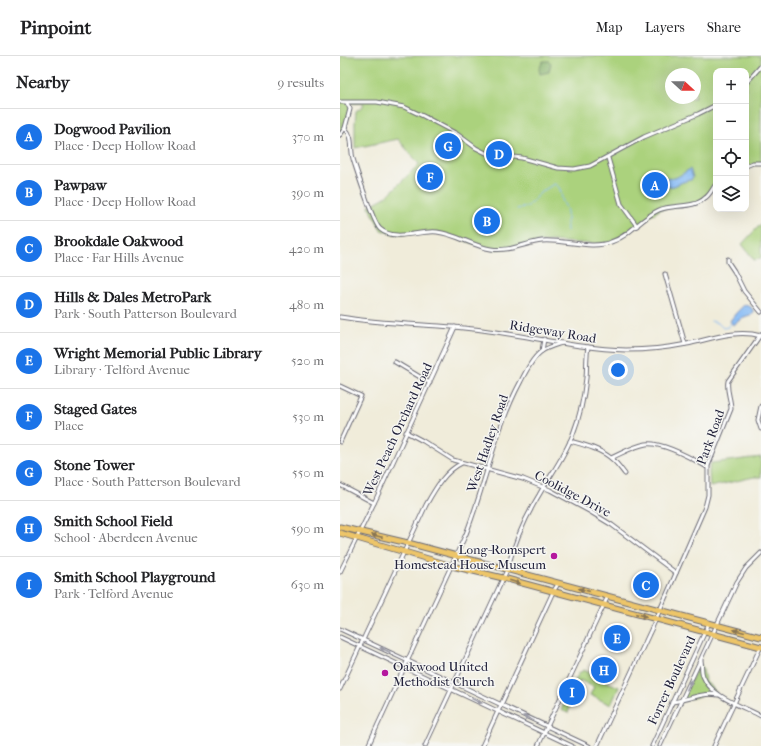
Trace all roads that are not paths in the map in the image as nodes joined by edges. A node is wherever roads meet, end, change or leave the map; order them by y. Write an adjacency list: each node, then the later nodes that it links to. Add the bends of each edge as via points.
1 (761, 66): 2 (street)
2 (749, 80)
3 (340, 102): 4 (street)
4 (347, 103): 6 (street, via 350,109); 8 (street, via 377,102 404,107 457,134 488,154 574,169 590,166)
5 (713, 106): 8 (street, via 644,137)
6 (345, 128): 7 (street); 12 (street, via 350,132 353,159 375,222 385,232 439,232 482,247 501,250 543,241 609,243)
7 (340, 136)
8 (608, 158): 12 (street, via 621,204)
9 (761, 163): 10 (street)
10 (749, 165)
11 (713, 188): 12 (street, via 699,202 661,209)
12 (638, 226)
13 (728, 259): 15 (street, via 744,291)
14 (665, 274): 21 (street)
15 (761, 312)
16 (340, 317): 17 (street, Ridgeway Road)
17 (455, 327): 19 (street, Ridgeway Road, via 504,332); 25 (street, West Peach Orchard Road)
18 (761, 335): 21 (street, Ridgeway Road, via 727,334); 36 (street, Park Road, via 728,381 730,413)
19 (544, 340): 20 (street, Ridgeway Road); 23 (street)
20 (562, 343): 22 (street, Ridgeway Road); 23 (street, West Hadley Road)
21 (685, 344): 22 (street, Ridgeway Road, via 641,350)
22 (588, 347): 31 (street, via 584,397)
23 (542, 351): 37 (street, West Hadley Road, via 528,368 512,398)
24 (395, 362): 25 (street)
25 (430, 383): 29 (street, West Peach Orchard Road)
26 (340, 386): 30 (street, via 361,396)
27 (761, 406): 28 (street, via 758,420)
28 (761, 429)
29 (406, 432): 34 (street, Coolidge Drive); 42 (street, West Peach Orchard Road)
30 (342, 435): 32 (street)
31 (570, 441): 33 (street, via 596,449); 41 (street, via 560,463)
32 (340, 442)
33 (611, 458): 36 (street, via 642,445 652,444 661,445); 39 (street)
34 (452, 459): 35 (street, Coolidge Drive); 38 (street)
35 (462, 463): 37 (street, Coolidge Drive); 38 (street)
36 (707, 467): 54 (street, Park Road, via 706,507)
37 (487, 469): 41 (street, Coolidge Drive); 50 (street, West Hadley Road, via 472,519)
38 (450, 471): 47 (street, via 430,496)
39 (625, 474)
40 (340, 485): 42 (street)
41 (544, 487): 52 (street, via 523,525); 54 (street, Coolidge Drive, via 612,525)
42 (374, 503): 44 (street, West Peach Orchard Road)
43 (340, 527): 44 (main road)
44 (360, 532): 46 (street, West Peach Orchard Road); 47 (main road, one-way to 44)
45 (340, 533): 46 (main road)
46 (355, 540): 48 (main road); 53 (street, West Peach Orchard Road)
47 (408, 543): 48 (street); 50 (main road)
48 (404, 553): 51 (main road); 69 (street)
49 (761, 553): 63 (street, Forrer Boulevard, via 741,575)
50 (456, 556): 51 (street, West Hadley Road); 52 (main road)
51 (452, 566): 55 (main road); 73 (street, West Hadley Road)
52 (507, 570): 55 (street); 56 (main road)
53 (340, 572)
54 (676, 573): 60 (street, Park Road)
55 (503, 578): 57 (main road, one-way to 57); 75 (street)
56 (558, 584): 57 (street); 58 (main road, one-way to 56)
57 (553, 592): 59 (main road); 82 (street)
58 (608, 596): 59 (street); 60 (main road)
59 (604, 605): 61 (main road, one-way to 61); 85 (street)
60 (660, 610): 61 (street, Park Road); 62 (main road)
61 (656, 619): 65 (main road); 93 (street, Park Road)
62 (709, 623): 63 (main road); 65 (street, Forrer Boulevard)
63 (716, 625): 66 (street, Forrer Boulevard); 68 (main road, one-way to 63)
64 (340, 629): 69 (street)
65 (705, 632): 66 (main road); 80 (street, Forrer Boulevard)
66 (712, 634): 70 (main road); 72 (street, Forrer Boulevard)
67 (340, 637): 71 (street)
68 (761, 637)
69 (363, 640): 71 (street); 73 (street, one-way to 69)
70 (761, 646): 81 (street)
71 (360, 647): 74 (street); 76 (street)
72 (701, 660): 78 (street, via 705,680); 79 (street, Forrer Boulevard, one-way to 72)
73 (408, 661): 74 (street, West Hadley Road); 75 (street)
74 (405, 667): 77 (street); 87 (street, West Hadley Road)
75 (454, 683): 77 (street); 82 (street)
76 (340, 689)
77 (452, 689): 83 (street, one-way to 83); 88 (street)
78 (722, 697): 79 (street, via 700,694); 81 (street)
79 (682, 701): 80 (street); 95 (street, Forrer Boulevard)
80 (672, 702): 94 (street, Forrer Boulevard)
81 (734, 702): 84 (street); 96 (street)
82 (501, 705): 83 (street); 85 (street, one-way to 82)
83 (498, 711): 86 (street); 89 (street)
84 (761, 716)
85 (547, 727): 86 (street); 92 (street)
86 (544, 734): 90 (street); 91 (street)
87 (368, 746)
88 (425, 746)
89 (482, 746)
90 (538, 746)
91 (572, 746)
92 (589, 746)
93 (597, 746)
94 (652, 746)
95 (660, 746)
96 (714, 746)

